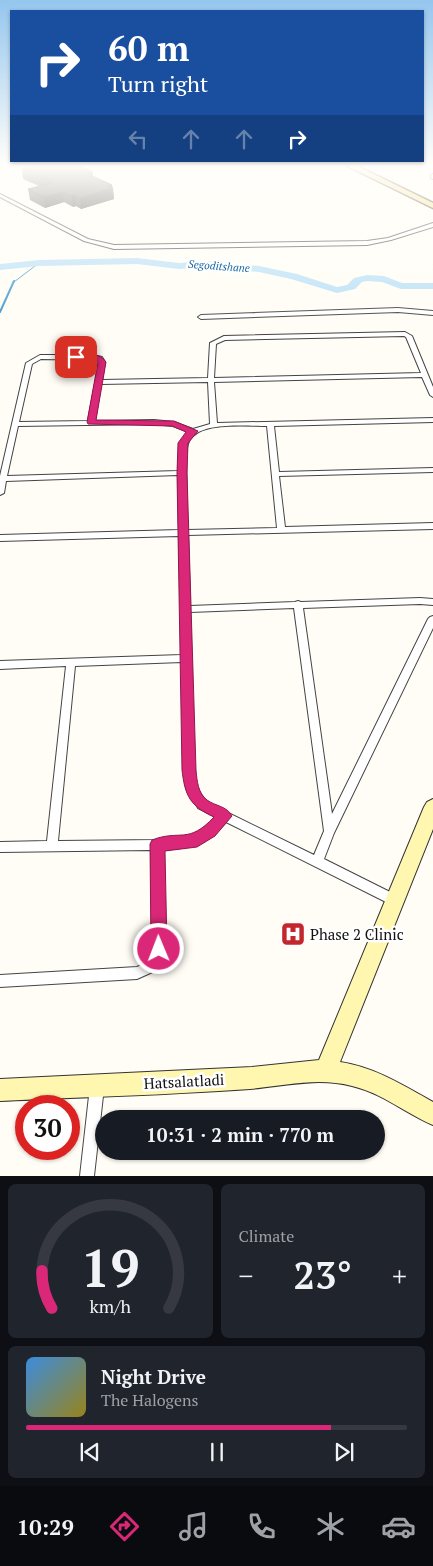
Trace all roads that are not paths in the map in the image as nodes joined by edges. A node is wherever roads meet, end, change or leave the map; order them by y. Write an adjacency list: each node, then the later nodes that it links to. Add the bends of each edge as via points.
1 (44, 218): 3 (street, via 86,240 114,247 368,243)
2 (433, 226): 3 (street)
3 (419, 229)
4 (433, 312): 5 (street, via 398,310)
5 (201, 317)
6 (425, 375): 7 (street); 7 (street, via 409,336 399,333 224,338 212,343); 9 (street)
7 (211, 379): 8 (street); 14 (street)
8 (99, 382): 11 (street); 12 (street, via 100,358 33,359 28,364)
9 (433, 395)
10 (433, 420): 13 (street)
11 (91, 422): 12 (street); 15 (street, via 174,424)
12 (15, 424): 19 (street)
13 (270, 424): 14 (street); 18 (street)
14 (214, 425): 15 (street)
15 (193, 431): 17 (street, via 183,443)
16 (433, 470): 18 (street)
17 (182, 473): 19 (street); 23 (street)
18 (276, 474): 22 (street)
19 (1, 479): 20 (street)
20 (0, 493)
21 (433, 526): 22 (street)
22 (281, 530): 23 (street)
23 (184, 533): 24 (street); 27 (street)
24 (0, 538)
25 (433, 602): 26 (street)
26 (298, 604): 27 (street); 34 (street)
27 (186, 609): 29 (street)
28 (433, 619): 34 (street)
29 (186, 658): 30 (street); 33 (street, via 191,788 202,804)
30 (71, 663): 31 (street); 36 (street)
31 (0, 665)
32 (433, 807): 39 (street)
33 (224, 816): 35 (street, via 210,831 192,842); 38 (street)
34 (329, 832): 38 (street)
35 (157, 844): 36 (street); 40 (street, via 159,949 153,966 137,973)
36 (52, 845): 37 (street)
37 (0, 847)
38 (317, 862): 39 (street)
39 (396, 902): 41 (street)
40 (0, 981)
41 (326, 1070): 42 (street, Hatsalatladi, via 252,1078); 44 (street, Hatsalatladi, via 366,1079)
42 (97, 1086): 43 (street, Hatsalatladi); 45 (street)
43 (0, 1090)
44 (433, 1114)
45 (87, 1176)

